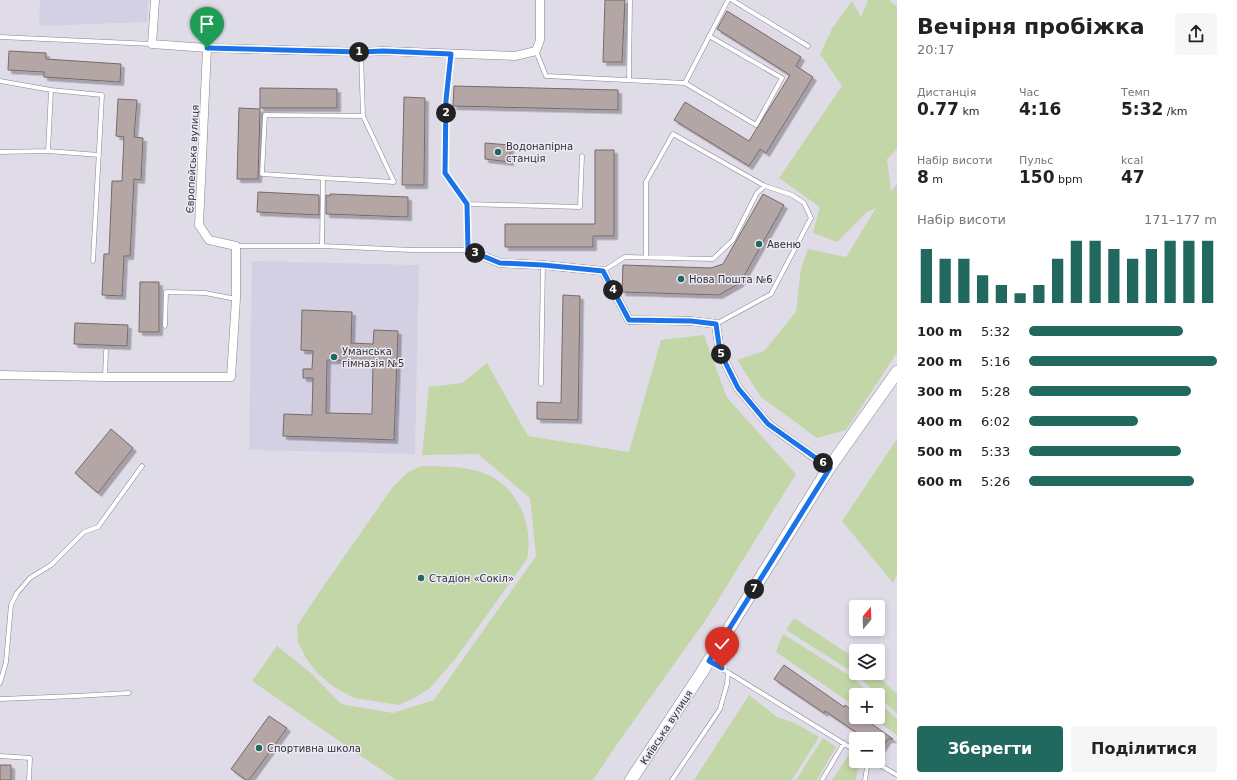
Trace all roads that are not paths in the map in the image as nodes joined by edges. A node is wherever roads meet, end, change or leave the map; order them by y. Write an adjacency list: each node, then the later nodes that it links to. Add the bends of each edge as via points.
1 (155, 0): 8 (street)
2 (540, 0): 11 (street, via 540,40)
3 (630, 0): 14 (lane)
4 (728, 0): 6 (lane)
5 (732, 0): 9 (lane)
6 (709, 36): 16 (lane); 16 (lane, via 782,78 756,126)
7 (0, 37): 8 (lane)
8 (152, 44): 10 (street)
9 (808, 46)
10 (207, 48): 12 (street); 26 (street, Європейська вулиця, via 199,225 209,240)
11 (536, 51): 13 (street, via 515,56); 14 (lane, via 546,76)
12 (361, 52): 13 (street); 18 (lane)
13 (451, 54): 25 (lane, via 446,100 445,173)
14 (629, 80): 16 (lane)
15 (0, 81): 17 (lane)
16 (685, 83)
17 (51, 90): 19 (lane); 21 (lane, via 102,95)
18 (363, 116): 23 (lane, via 394,182); 23 (lane, via 265,115 262,174)
19 (48, 151): 20 (lane); 21 (lane)
20 (0, 152)
21 (99, 155): 30 (lane)
22 (582, 156): 25 (lane, via 580,207)
23 (324, 178): 27 (lane)
24 (765, 186): 29 (lane, via 757,193 733,240 713,259); 29 (lane, via 673,134 646,182); 34 (lane, via 792,195 804,203 811,218 771,294)
25 (467, 204): 28 (lane)
26 (236, 246): 27 (lane); 33 (street)
27 (322, 246): 28 (lane)
28 (468, 250): 31 (street, via 500,263)
29 (646, 256): 32 (lane, via 626,257)
30 (93, 261)
31 (543, 265): 32 (street); 40 (lane)
32 (603, 271): 34 (street, via 629,320)
33 (236, 299): 35 (lane, via 205,293 166,292); 39 (street, via 231,377)
34 (716, 324): 42 (street, via 720,352 738,388 768,424)
35 (165, 326)
36 (106, 350): 39 (lane)
37 (897, 372): 42 (main road, Київська вулиця)
38 (0, 375): 39 (street)
39 (105, 377)
40 (541, 384)
41 (142, 466): 45 (lane, via 98,527 84,532 51,565 30,578 17,593 11,605 6,662)
42 (830, 468): 43 (main road, Київська вулиця)
43 (709, 661): 44 (lane); 55 (main road, Київська вулиця)
44 (728, 672): 48 (lane); 56 (lane, via 720,710)
45 (0, 683)
46 (129, 692): 47 (lane)
47 (0, 698)
48 (844, 743): 49 (lane); 57 (lane)
49 (849, 746)
50 (0, 756): 54 (lane, via 30,758)
51 (867, 768): 58 (lane)
52 (885, 768): 53 (lane)
53 (897, 775)
54 (29, 780)
55 (631, 780)
56 (672, 780)
57 (822, 780)
58 (865, 780)

